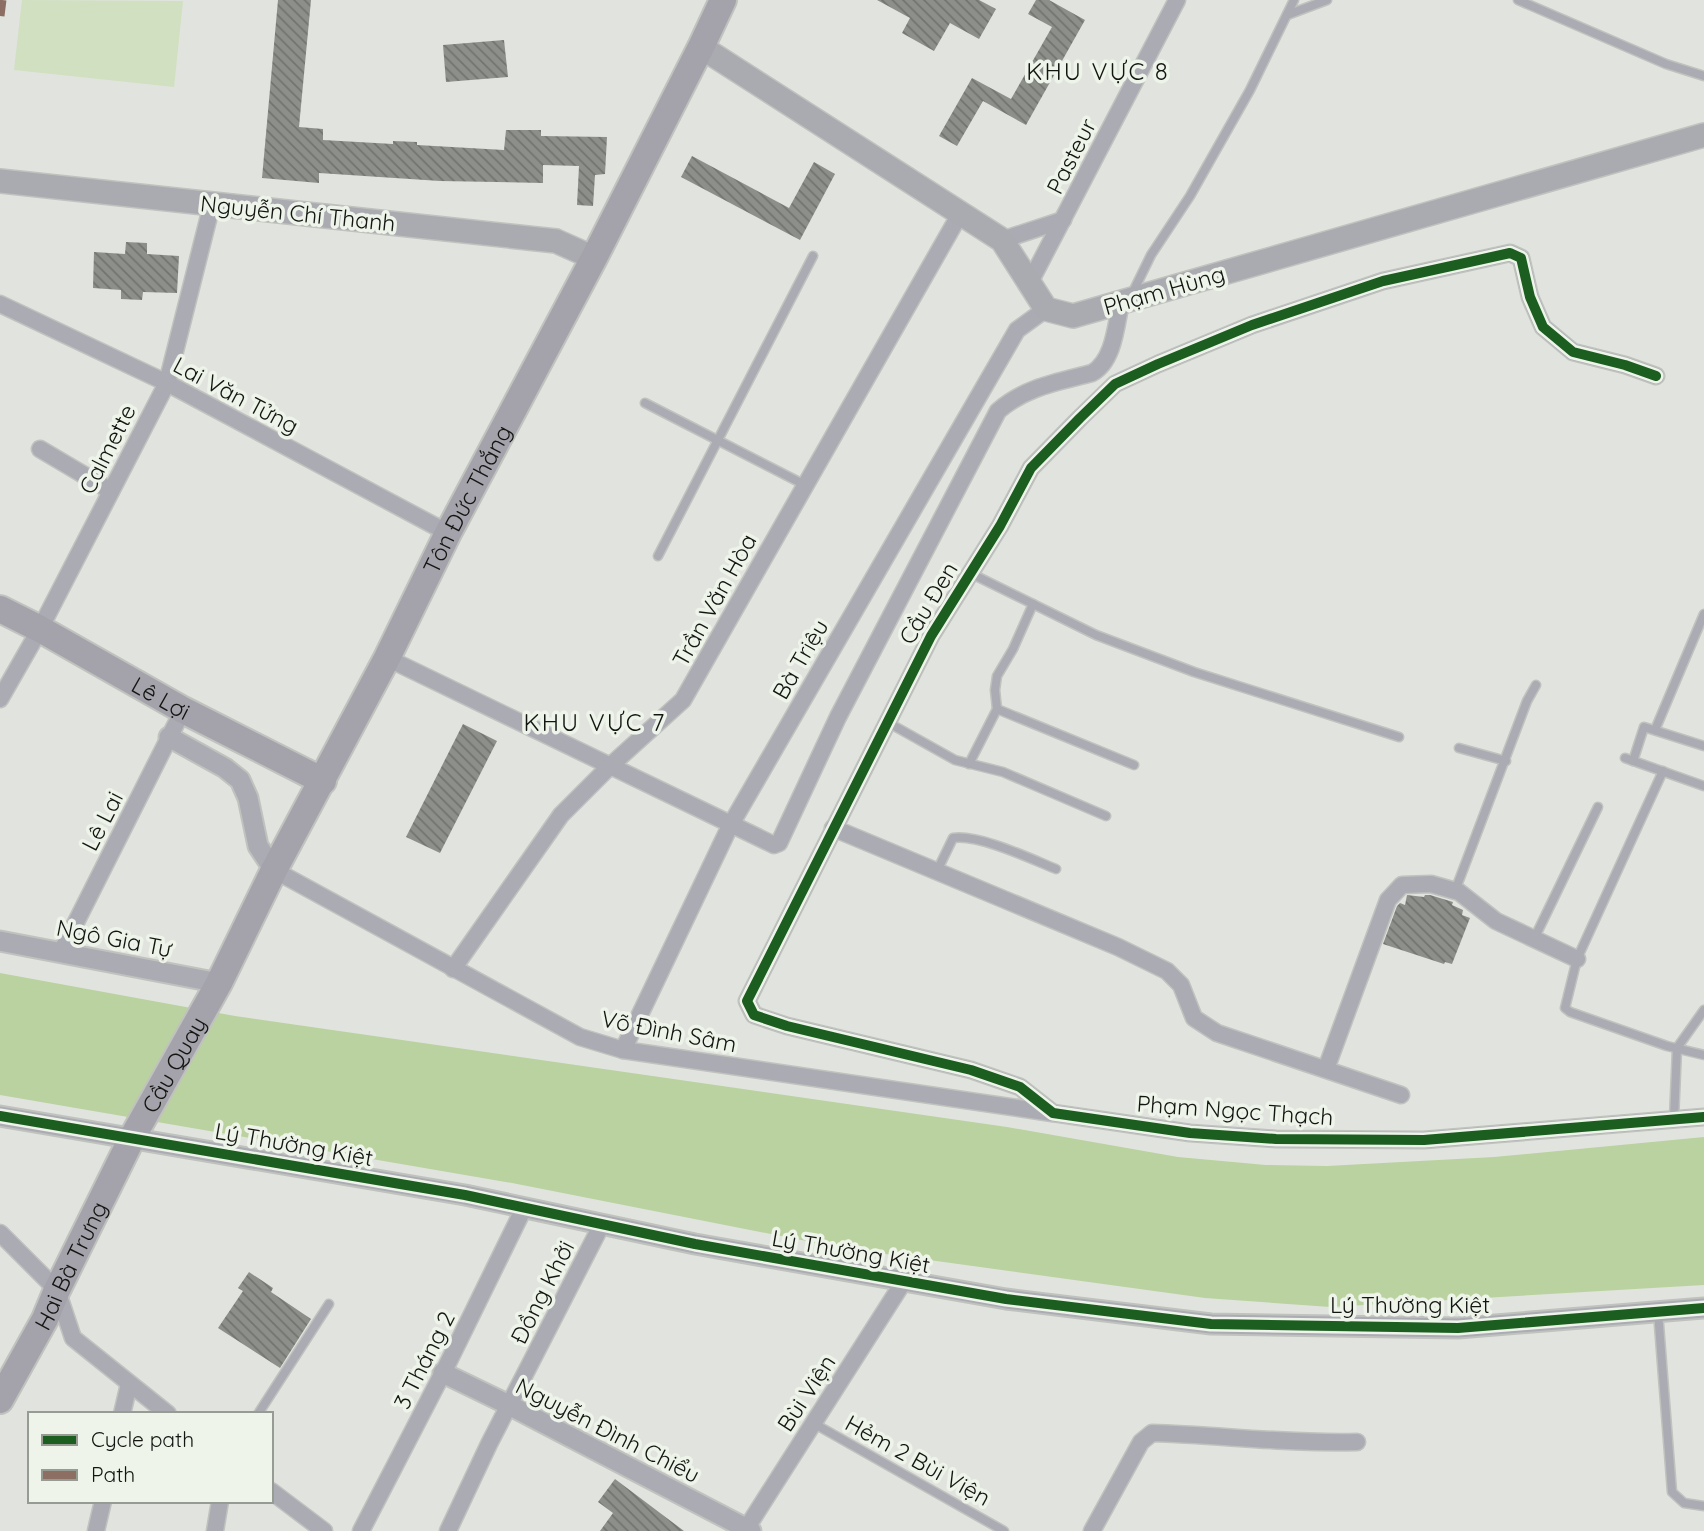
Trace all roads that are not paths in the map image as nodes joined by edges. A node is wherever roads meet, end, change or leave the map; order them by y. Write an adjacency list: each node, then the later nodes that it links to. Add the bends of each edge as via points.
1 (723, 0): 7 (main road, Tôn Đức Thắng)
2 (1177, 0): 13 (street, Pasteur)
3 (1294, 0): 6 (lane)
4 (1327, 0): 6 (lane)
5 (1518, 0): 8 (lane)
6 (1287, 15): 18 (lane, via 1190,196)
7 (701, 47): 12 (main road); 16 (main road, Tôn Đức Thắng)
8 (1704, 76)
9 (1704, 135): 18 (main road, Phạm Hùng)
10 (0, 181): 11 (main road, Nguyễn Chí Thanh)
11 (212, 204): 16 (main road, Nguyễn Chí Thanh, via 556,242); 22 (street, Calmette)
12 (960, 214): 14 (main road); 26 (street, Trần Văn Hòa)
13 (1063, 220): 14 (street); 17 (street, Pasteur)
14 (1002, 240): 17 (main road)
15 (813, 256): 24 (lane)
16 (594, 258): 28 (main road, Tôn Đức Thắng)
17 (1029, 284): 20 (main road)
18 (1125, 301): 20 (main road, Phạm Hùng, via 1073,316); 55 (street, via 1101,369 1030,389 998,411 838,717 779,843 767,844)
19 (0, 304): 22 (street, Lai Văn Tửng)
20 (1046, 309): 55 (street, Bà Triệu, via 1017,330)
21 (1656, 376): 30 (street, Cầu Đen, via 1573,352 1543,327 1521,258 1510,253 1383,281 1252,326 1115,384 1031,468)
22 (167, 383): 27 (street, Calmette); 28 (street, Lai Văn Tửng)
23 (645, 403): 24 (lane)
24 (717, 440): 26 (lane); 29 (lane)
25 (40, 449): 27 (street)
26 (805, 485): 49 (street, Trần Văn Hòa, via 683,700)
27 (111, 491): 34 (street, Calmette)
28 (448, 533): 35 (main road, Tôn Đức Thắng)
29 (658, 556)
30 (970, 573): 31 (lane); 40 (street, Cầu Đen)
31 (1033, 604): 38 (lane, via 997,676); 43 (lane, via 1096,635 1194,672)
32 (0, 609): 34 (main road, Lê Lợi)
33 (1704, 614): 41 (lane)
34 (40, 629): 37 (street, Calmette); 39 (main road, Lê Lợi)
35 (387, 658): 49 (street); 51 (main road, Tôn Đức Thắng)
36 (1536, 685): 46 (lane)
37 (0, 699)
38 (997, 709): 47 (lane); 48 (lane)
39 (183, 710): 42 (street, Lê Lai); 51 (main road, Lê Lợi)
40 (887, 722): 47 (lane); 56 (street, Cầu Đen)
41 (1655, 730): 44 (lane); 50 (lane, via 1644,727 1629,759)
42 (169, 737): 58 (street, via 240,780 258,846); 63 (street, Lê Lai)
43 (1399, 737)
44 (1704, 746)
45 (1459, 748): 46 (lane)
46 (1506, 761): 60 (lane)
47 (969, 764): 54 (lane, via 1003,772)
48 (1134, 765)
49 (609, 767): 55 (street); 65 (street, Trần Văn Hòa, via 561,815)
50 (1662, 771): 52 (lane); 64 (lane)
51 (323, 781): 58 (main road, Tôn Đức Thắng)
52 (1704, 786)
53 (1598, 807): 61 (lane)
54 (1107, 816)
55 (730, 826): 70 (street, Bà Triệu)
56 (833, 828): 59 (street); 67 (street, Cầu Đen)
57 (1056, 869): 59 (lane, via 974,838 958,837 953,838)
58 (274, 870): 65 (street, Võ Đình Sâm); 66 (main road, Tôn Đức Thắng)
59 (937, 871): 72 (street, via 1167,971 1181,985 1194,1018 1217,1033)
60 (1455, 891): 61 (street, via 1496,921); 72 (street, via 1432,884 1402,885 1388,900)
61 (1534, 939): 64 (street)
62 (0, 940): 63 (street, Ngô Gia Tự)
63 (61, 952): 66 (street, Ngô Gia Tự)
64 (1577, 959): 69 (lane, via 1565,1008)
65 (453, 969): 70 (street, Võ Đình Sâm, via 580,1037)
66 (215, 991): 78 (main road, Cầu Quay)
67 (747, 1001): 74 (street, Phạm Ngọc Thạch, via 754,1015 776,1022 971,1070 1020,1087)
68 (1704, 1010): 69 (lane)
69 (1677, 1048): 71 (lane); 77 (lane)
70 (623, 1051): 74 (street, Võ Đình Sâm)
71 (1704, 1055)
72 (1326, 1069): 73 (street)
73 (1401, 1095)
74 (1053, 1113): 77 (street, Phạm Ngọc Thạch, via 1190,1133 1290,1139 1424,1140)
75 (0, 1116): 78 (street, Lý Thường Kiệt)
76 (1704, 1117): 77 (street, Phạm Ngọc Thạch)
77 (1674, 1119)
78 (135, 1134): 79 (street, Lý Thường Kiệt); 83 (main road, Hai Bà Trưng)
79 (524, 1208): 80 (street, Lý Thường Kiệt); 87 (street, 3 Tháng 2)
80 (602, 1224): 82 (street, Lý Thường Kiệt); 90 (street, Đồng Khởi)
81 (0, 1233): 83 (street)
82 (904, 1281): 86 (street, Lý Thường Kiệt, via 1006,1299 1212,1324 1458,1328); 94 (street, Bùi Viện)
83 (57, 1290): 88 (street, via 73,1338); 89 (main road, Hai Bà Trưng)
84 (329, 1304): 93 (lane)
85 (1704, 1308): 86 (street, Lý Thường Kiệt)
86 (1658, 1312): 99 (lane, via 1672,1492 1684,1503)
87 (443, 1373): 90 (street, Nguyễn Đình Chiểu); 104 (street, 3 Tháng 2)
88 (129, 1384): 91 (street); 92 (street)
89 (0, 1400)
90 (509, 1405): 100 (street, Nguyễn Đình Chiểu); 105 (street, Đồng Khởi)
91 (122, 1412)
92 (165, 1412)
93 (259, 1412)
94 (813, 1423): 100 (street, Bùi Viện); 106 (lane, Hẻm 2 Bùi Viện)
95 (1357, 1442): 107 (street, via 1274,1442 1152,1433 1141,1442)
96 (273, 1493): 103 (street)
97 (103, 1503): 101 (street)
98 (220, 1503): 102 (street)
99 (1704, 1506)
100 (748, 1530)
101 (96, 1531)
102 (215, 1531)
103 (324, 1531)
104 (361, 1531)
105 (447, 1531)
106 (1004, 1531)
107 (1092, 1531)

